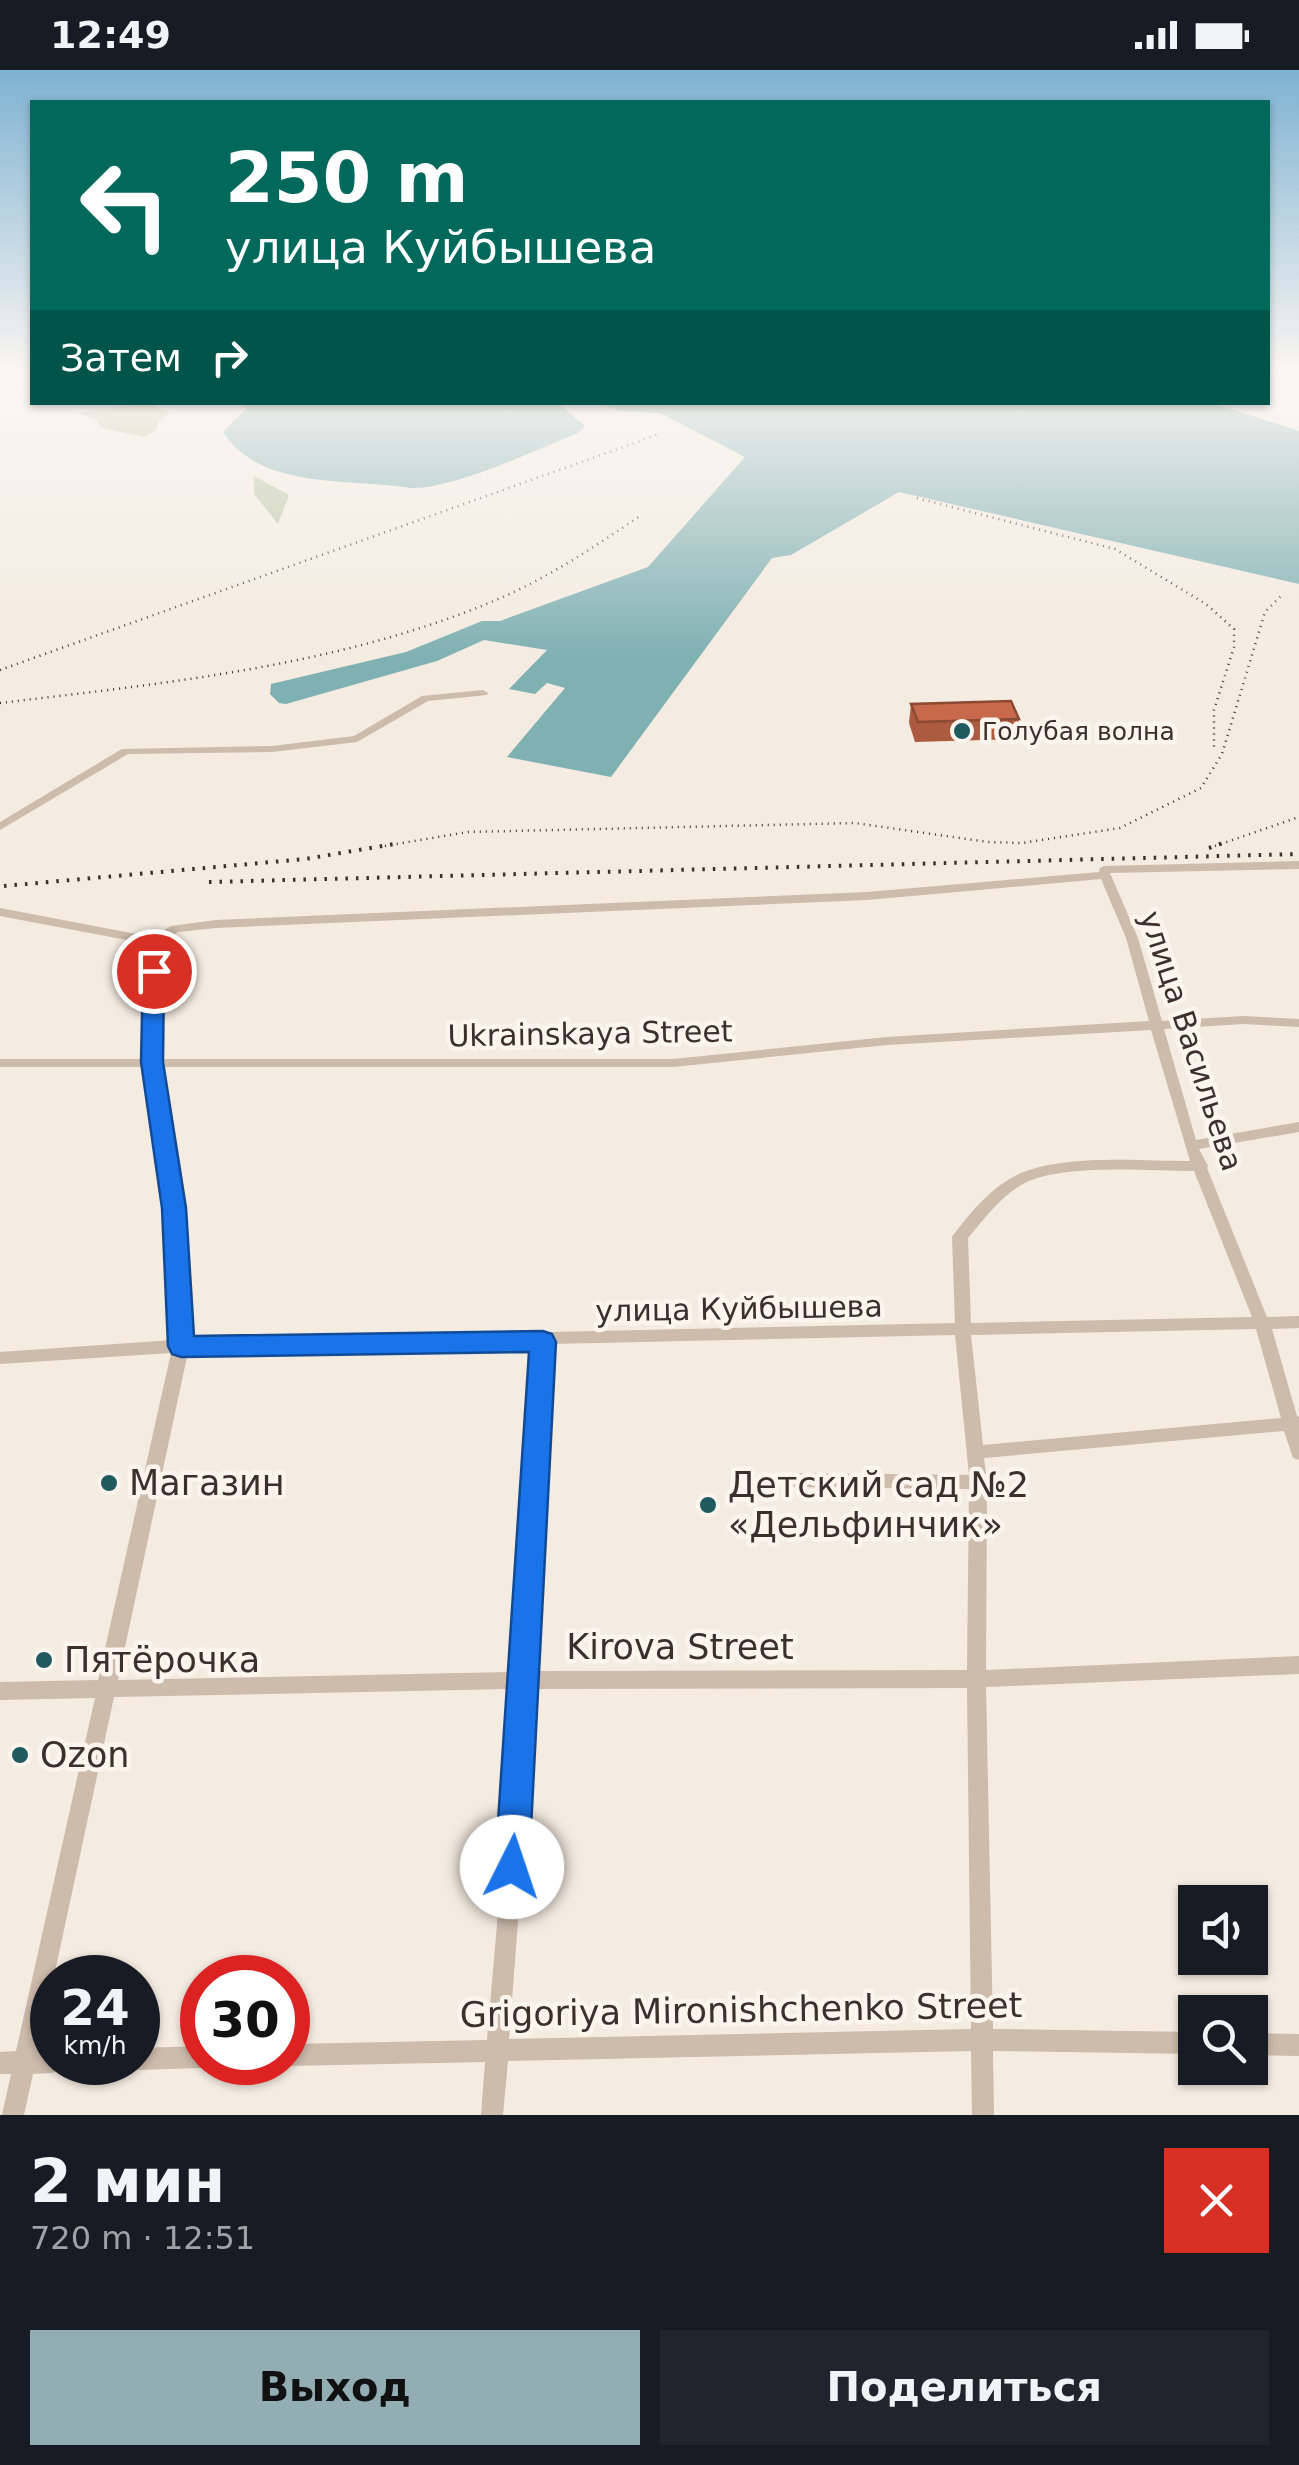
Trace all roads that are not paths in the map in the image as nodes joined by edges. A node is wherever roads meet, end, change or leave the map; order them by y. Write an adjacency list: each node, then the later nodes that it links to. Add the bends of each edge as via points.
1 (483, 693): 2 (street, via 426,698 357,739 272,750 126,750)
2 (0, 827)
3 (1299, 865): 4 (street)
4 (1104, 872): 6 (street, via 867,896 216,924 175,929); 8 (street, улица Васильева)
5 (0, 912): 6 (street)
6 (154, 940): 9 (street)
7 (1299, 1023): 8 (street, Ukrainskaya Street)
8 (1160, 1027): 9 (street, Ukrainskaya Street, via 887,1041 672,1062); 12 (street, улица Васильева)
9 (152, 1062): 10 (street, Ukrainskaya Street); 18 (street, via 174,1208)
10 (0, 1063)
11 (1299, 1127): 12 (street)
12 (1190, 1146): 13 (street, улица Васильева)
13 (1201, 1166): 15 (street, улица Васильева); 16 (street, via 1064,1170 1026,1176 1003,1191 960,1237)
14 (1299, 1322): 15 (street, улица Куйбышева)
15 (1262, 1323): 16 (street, улица Куйбышева); 20 (street, улица Васильева)
16 (963, 1332): 17 (street, улица Куйбышева); 21 (street)
17 (543, 1342): 18 (street, улица Куйбышева); 27 (street)
18 (181, 1346): 19 (street, улица Куйбышева); 28 (street)
19 (0, 1358)
20 (1295, 1423): 21 (street); 22 (street, улица Васильева)
21 (977, 1452): 24 (street)
22 (1299, 1453)
23 (790, 1480): 24 (street)
24 (978, 1482): 26 (street)
25 (1299, 1665): 26 (street, Kirova Street)
26 (976, 1679): 27 (street, Kirova Street); 30 (street)
27 (524, 1680): 28 (street, Kirova Street); 34 (street)
28 (104, 1689): 29 (street, Kirova Street); 37 (street)
29 (0, 1691)
30 (981, 2040): 31 (street, Grigoriya Mironishchenko Street); 34 (street, Grigoriya Mironishchenko Street); 41 (street)
31 (1178, 2044)
32 (1268, 2044): 33 (street)
33 (1299, 2045)
34 (498, 2048): 35 (street, Grigoriya Mironishchenko Street); 40 (street)
35 (310, 2054)
36 (0, 2063): 37 (street)
37 (25, 2063): 38 (street); 39 (street)
38 (30, 2063)
39 (13, 2115)
40 (492, 2115)
41 (983, 2115)

